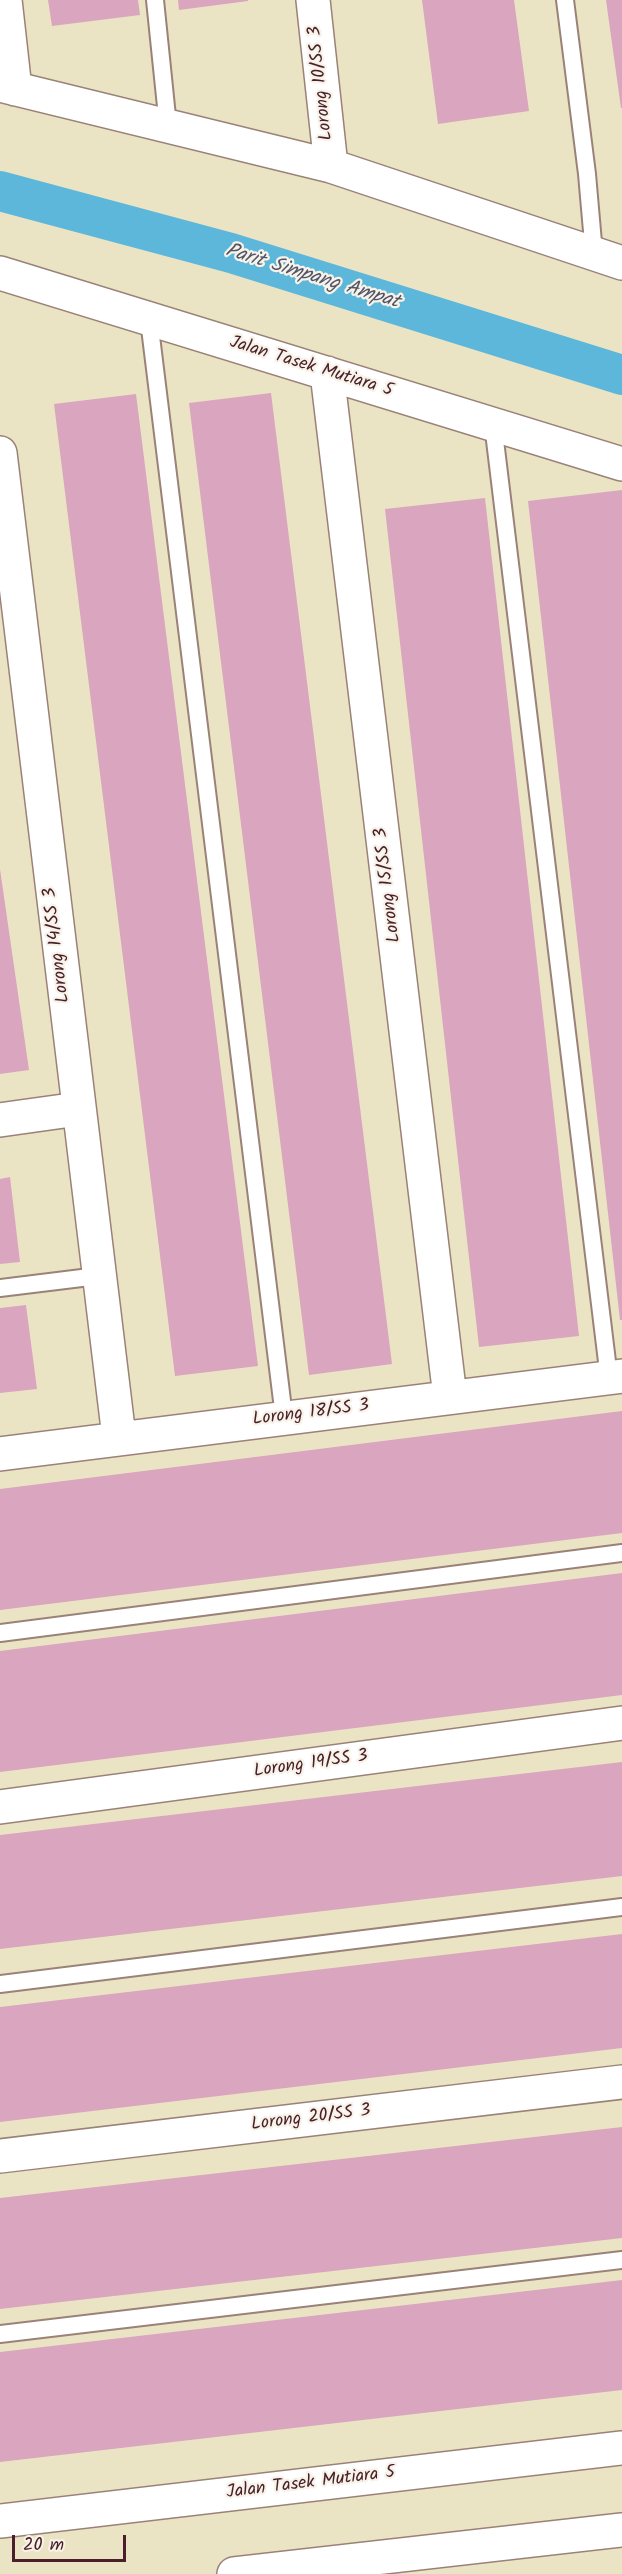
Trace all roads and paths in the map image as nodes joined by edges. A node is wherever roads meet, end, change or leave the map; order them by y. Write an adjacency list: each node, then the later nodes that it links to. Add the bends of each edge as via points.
1 (5, 0): 5 (street)
2 (155, 0): 6 (lane)
3 (313, 0): 7 (street, Lorong 10/SS 3)
4 (565, 0): 8 (lane, via 587,174)
5 (8, 87): 6 (street)
6 (168, 126): 7 (street)
7 (331, 166): 8 (street)
8 (608, 259)
9 (0, 273): 10 (street, Jalan Tasek Mutiara 5)
10 (149, 320): 11 (street, Jalan Tasek Mutiara 5); 21 (lane)
11 (327, 373): 12 (street, Jalan Tasek Mutiara 5); 20 (street, Lorong 15/SS 3)
12 (493, 424): 14 (street, Jalan Tasek Mutiara 5); 19 (lane)
13 (0, 453): 15 (street, Lorong 14/SS 3)
14 (622, 464)
15 (78, 1109): 16 (street); 17 (street, Lorong 14/SS 3)
16 (0, 1120)
17 (98, 1276): 18 (lane); 22 (street, Lorong 14/SS 3)
18 (0, 1288)
19 (615, 1377): 20 (street, Lorong 18/SS 3)
20 (450, 1397): 21 (street, Lorong 18/SS 3)
21 (284, 1417): 22 (street, Lorong 18/SS 3)
22 (118, 1437): 23 (street, Lorong 18/SS 3)
23 (0, 1454)
24 (622, 1553): 25 (lane)
25 (0, 1633)
26 (622, 1723): 27 (street, Lorong 19/SS 3)
27 (0, 1807)
28 (622, 1907): 29 (lane)
29 (0, 1984)
30 (622, 2082): 31 (street, Lorong 20/SS 3)
31 (0, 2156)
32 (622, 2260): 33 (lane)
33 (0, 2334)
34 (622, 2448): 35 (street, Jalan Tasek Mutiara 5)
35 (0, 2521)
36 (622, 2530): 37 (street)
37 (234, 2574)

